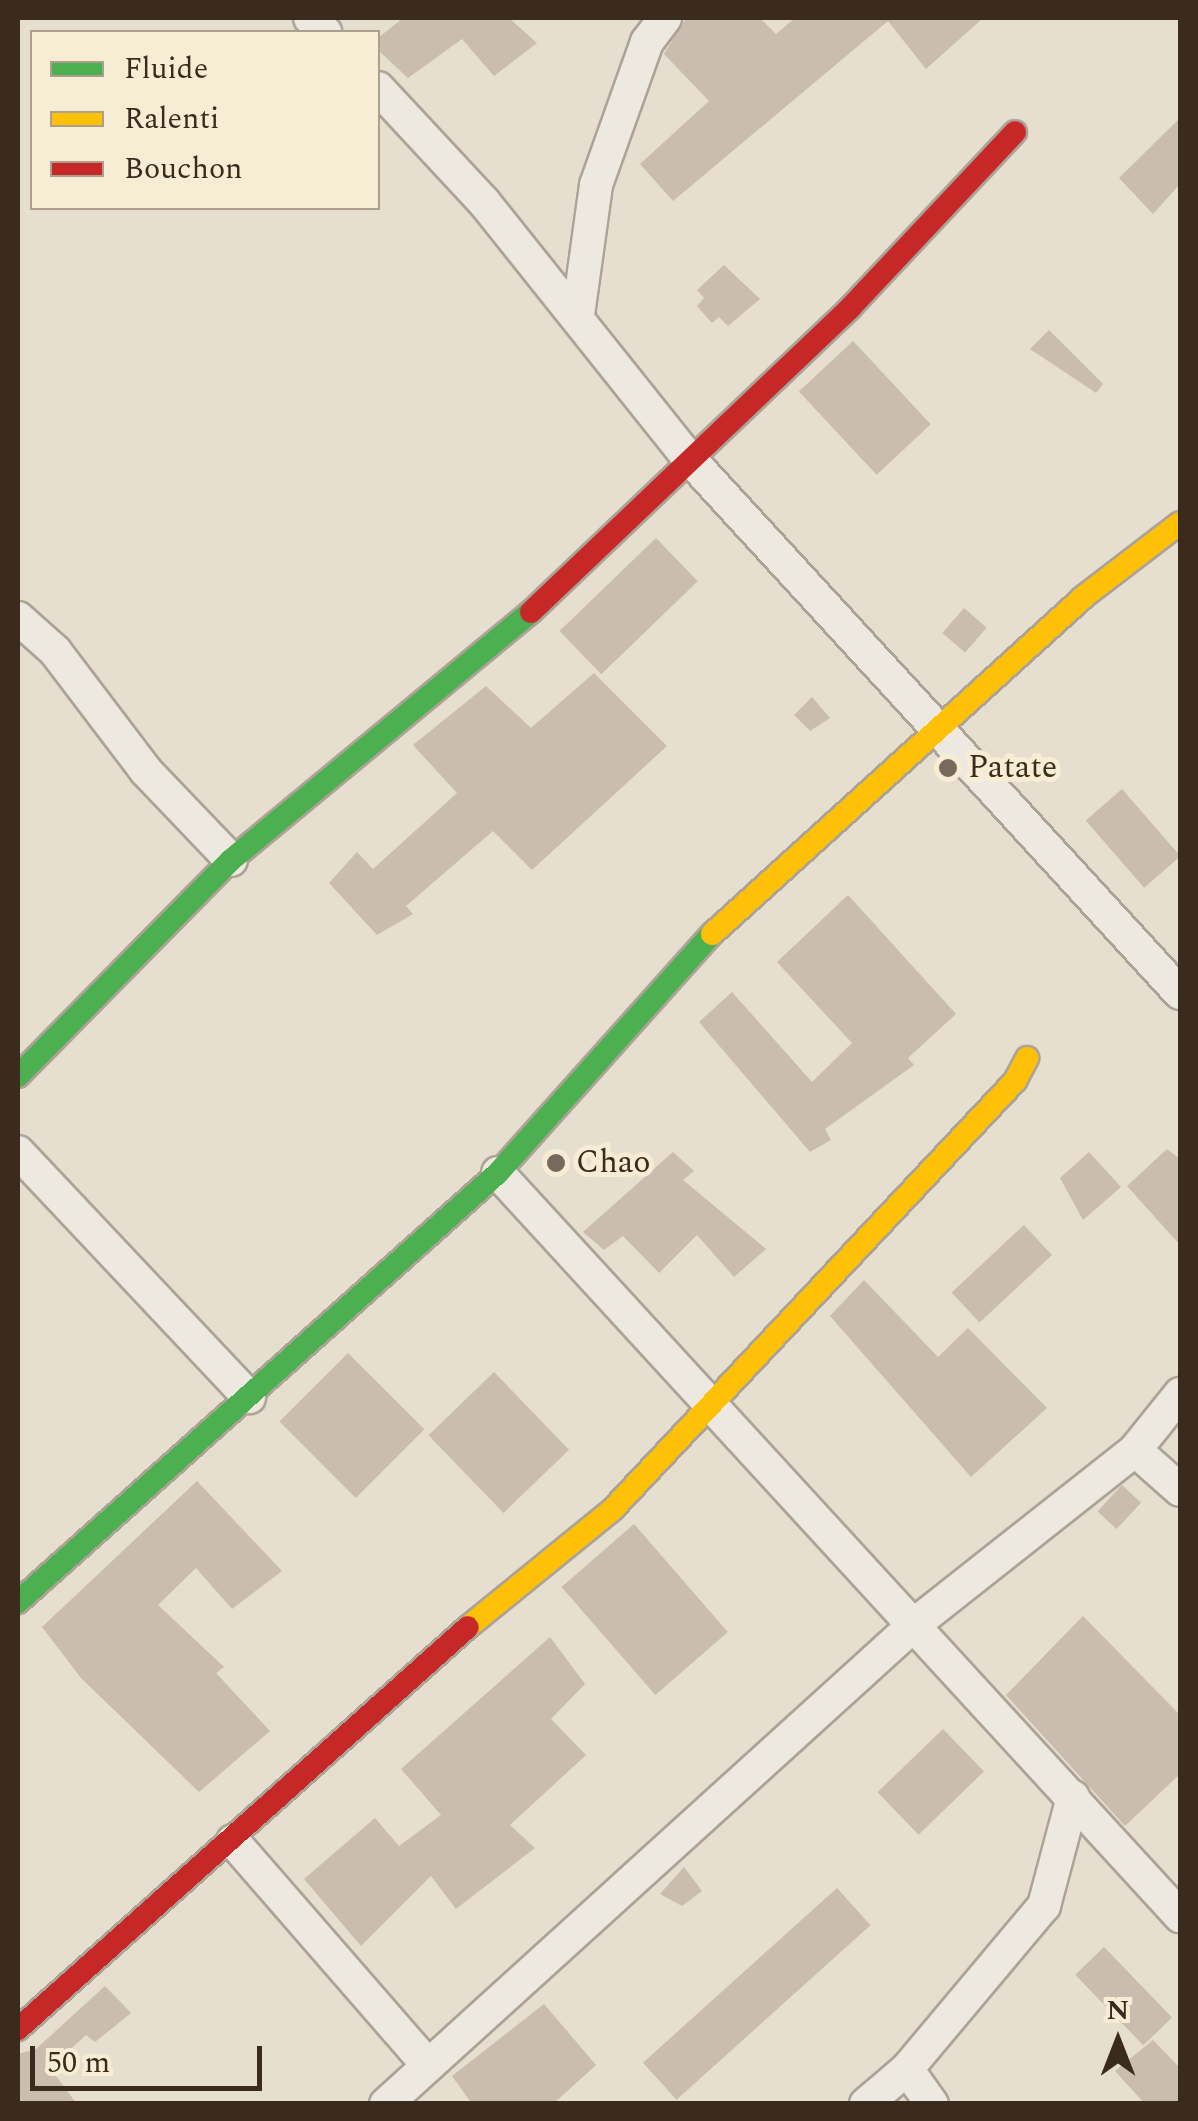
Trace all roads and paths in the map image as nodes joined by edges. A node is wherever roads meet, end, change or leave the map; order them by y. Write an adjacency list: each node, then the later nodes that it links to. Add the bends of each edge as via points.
1 (664, 18): 4 (street, via 633,76 596,185)
2 (380, 90): 4 (street)
3 (1016, 132): 5 (street, via 850,308)
4 (578, 315): 5 (street)
5 (687, 456): 8 (street); 9 (street, via 513,630)
6 (1180, 522): 8 (street, via 1082,598)
7 (18, 618): 9 (street, via 55,651 146,771)
8 (938, 729): 10 (street); 14 (street, via 718,926)
9 (231, 860): 12 (street)
10 (1180, 993)
11 (1027, 1058): 17 (street, via 1015,1081 957,1134)
12 (18, 1076)
13 (18, 1152): 16 (street)
14 (498, 1173): 16 (street); 17 (street)
15 (1180, 1394): 18 (street)
16 (249, 1397): 20 (street)
17 (709, 1412): 21 (street); 23 (street, via 612,1510 487,1610)
18 (1135, 1450): 19 (street); 21 (street)
19 (1180, 1490)
20 (18, 1602)
21 (914, 1624): 22 (street); 26 (street)
22 (1072, 1798): 24 (street); 27 (street, via 1044,1906)
23 (233, 1841): 25 (street); 26 (street)
24 (1180, 1916)
25 (18, 2029)
26 (428, 2065): 28 (street)
27 (907, 2068): 29 (street); 30 (street)
28 (386, 2104)
29 (866, 2104)
30 (932, 2104)

